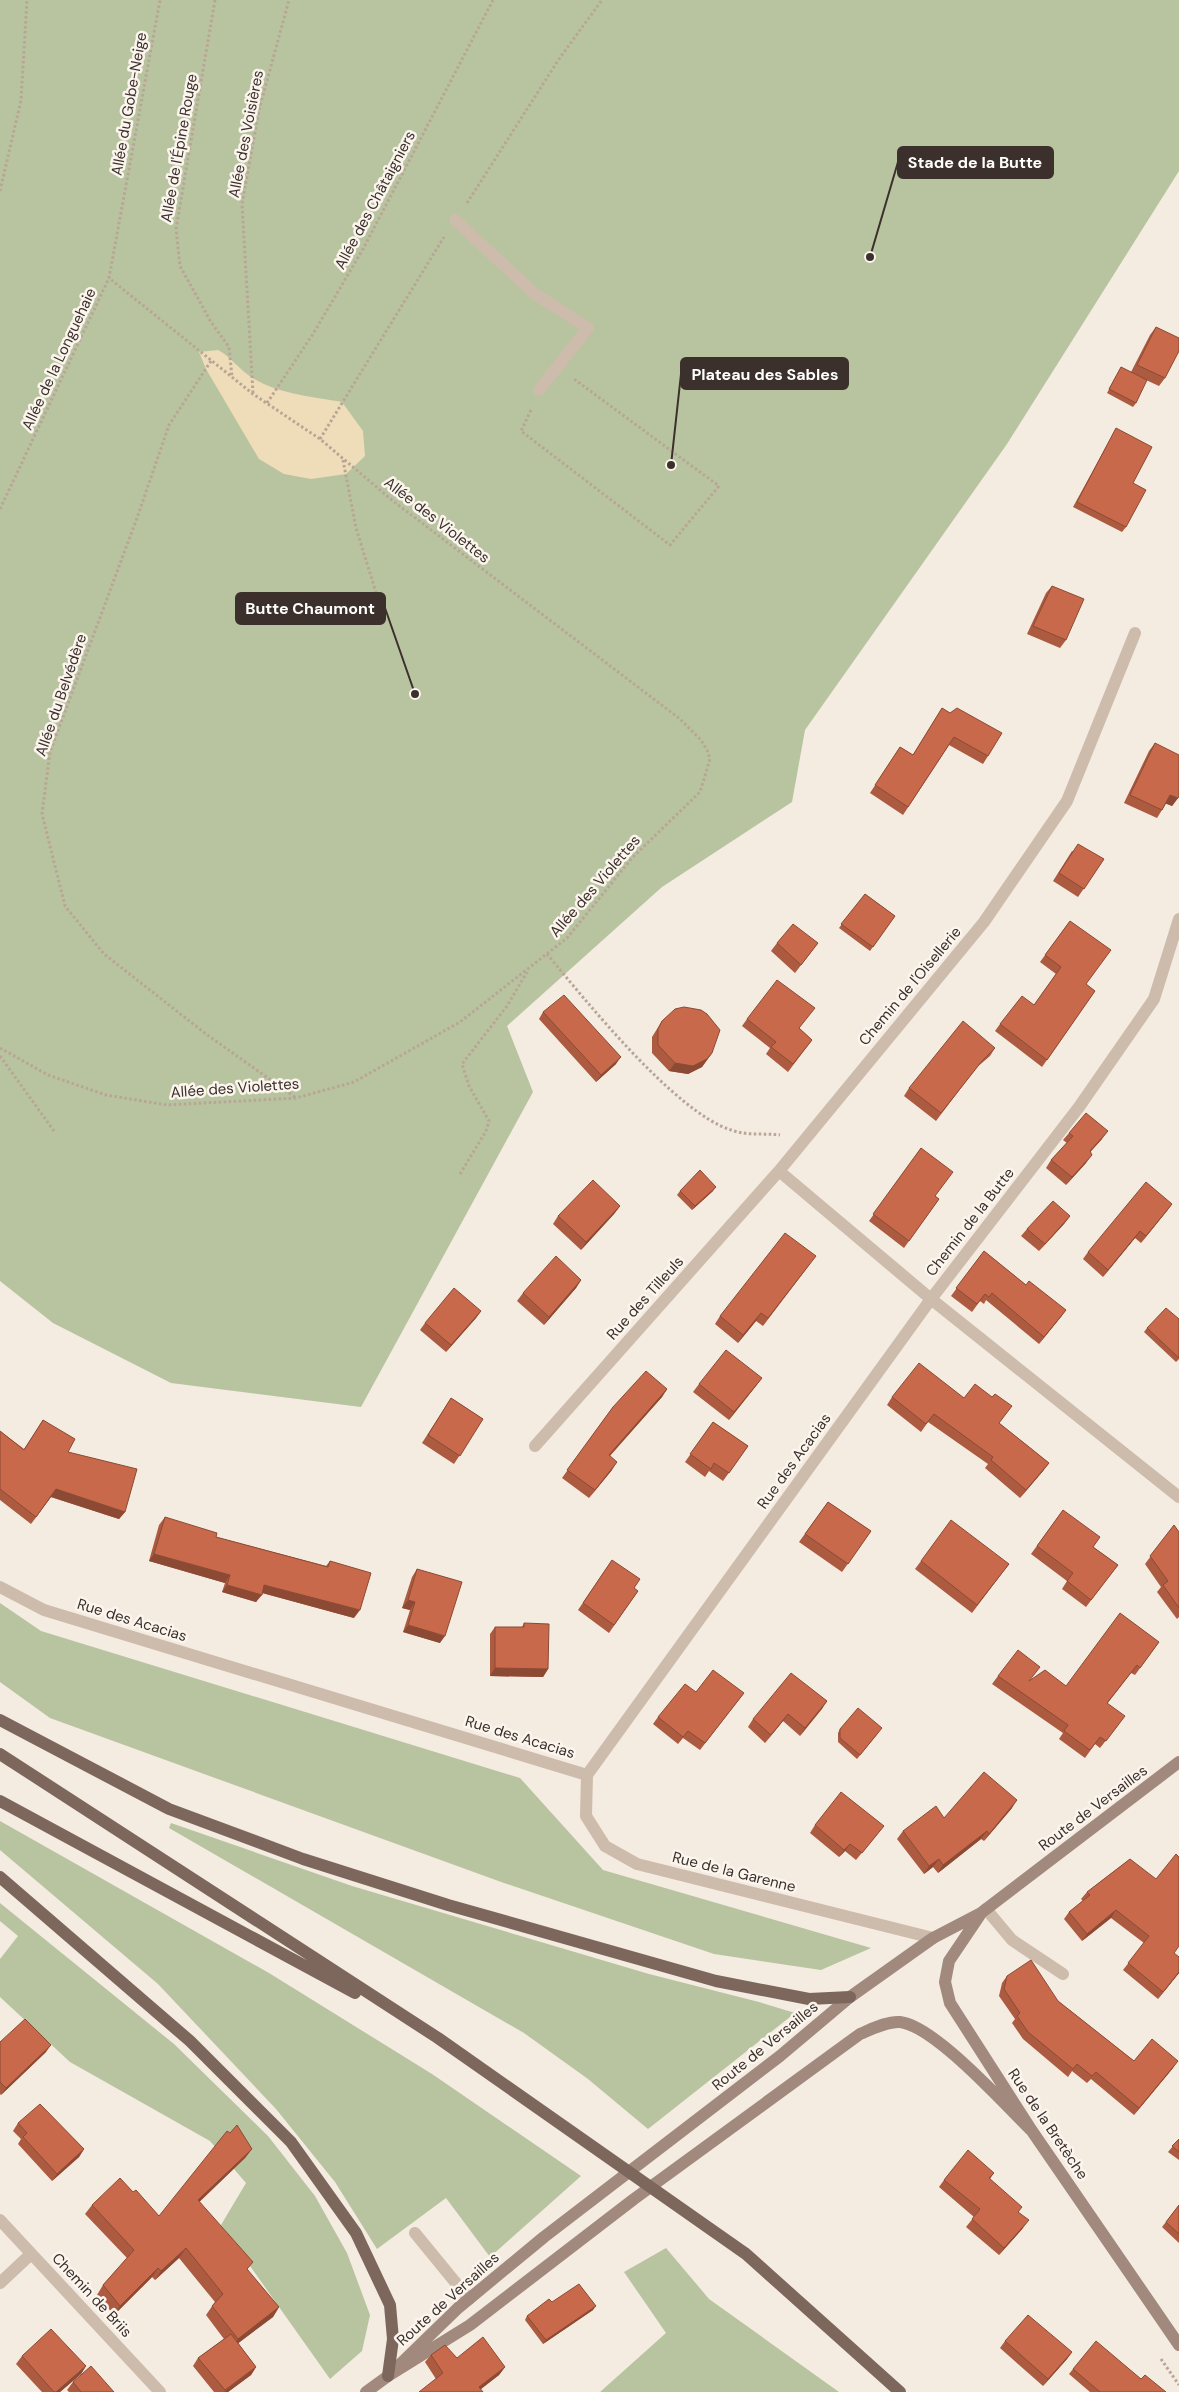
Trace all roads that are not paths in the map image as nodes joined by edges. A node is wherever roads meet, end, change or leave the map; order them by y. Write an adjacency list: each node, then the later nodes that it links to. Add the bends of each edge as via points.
1 (455, 220): 2 (street, via 534,294 588,328)
2 (539, 390)
3 (1136, 633): 5 (street, Chemin de l'Oisellerie, via 1068,801 984,922)
4 (1179, 919): 6 (street, Chemin de la Butte, via 1154,999 1079,1107)
5 (779, 1171): 6 (street); 7 (street, Rue des Tilleuls)
6 (931, 1299): 8 (street, Chemin de la Butte); 13 (street, Rue des Acacias)
7 (535, 1446)
8 (1179, 1496)
9 (0, 1587): 13 (street, Rue des Acacias, via 44,1610)
10 (0, 1720): 19 (main road, via 169,1809 303,1859 448,1905 716,1982 809,1999)
11 (0, 1754): 20 (main road)
12 (1179, 1762): 16 (main road, Route de Versailles)
13 (587, 1775): 17 (street, Rue de la Garenne, via 586,1816 605,1846 637,1864)
14 (0, 1801): 20 (main road)
15 (0, 1878): 28 (main road, via 190,2041 291,2142 356,2233 390,2305 393,2339)
16 (984, 1911): 17 (main road, Route de Versailles); 18 (street, via 1012,1940); 21 (main road, Rue de la Bretèche, via 950,1961 945,1982 950,2004 961,2024)
17 (933, 1938): 19 (main road, Route de Versailles)
18 (1063, 1974)
19 (850, 1997): 26 (main road, Route de Versailles, via 780,2056)
20 (438, 2038): 31 (main road, via 746,2254)
21 (1032, 2131): 27 (main road, Rue de la Bretèche); 28 (main road, Route de Versailles, via 944,2046 916,2026 899,2022 860,2034 470,2324)
22 (0, 2220): 24 (street, Chemin de Briis)
23 (415, 2233): 26 (street)
24 (31, 2254): 25 (street); 29 (street, Chemin de Briis)
25 (0, 2283)
26 (469, 2299): 28 (main road, Route de Versailles)
27 (1179, 2345)
28 (388, 2376): 30 (main road, Route de Versailles)
29 (160, 2392)
30 (366, 2392)
31 (900, 2392)

